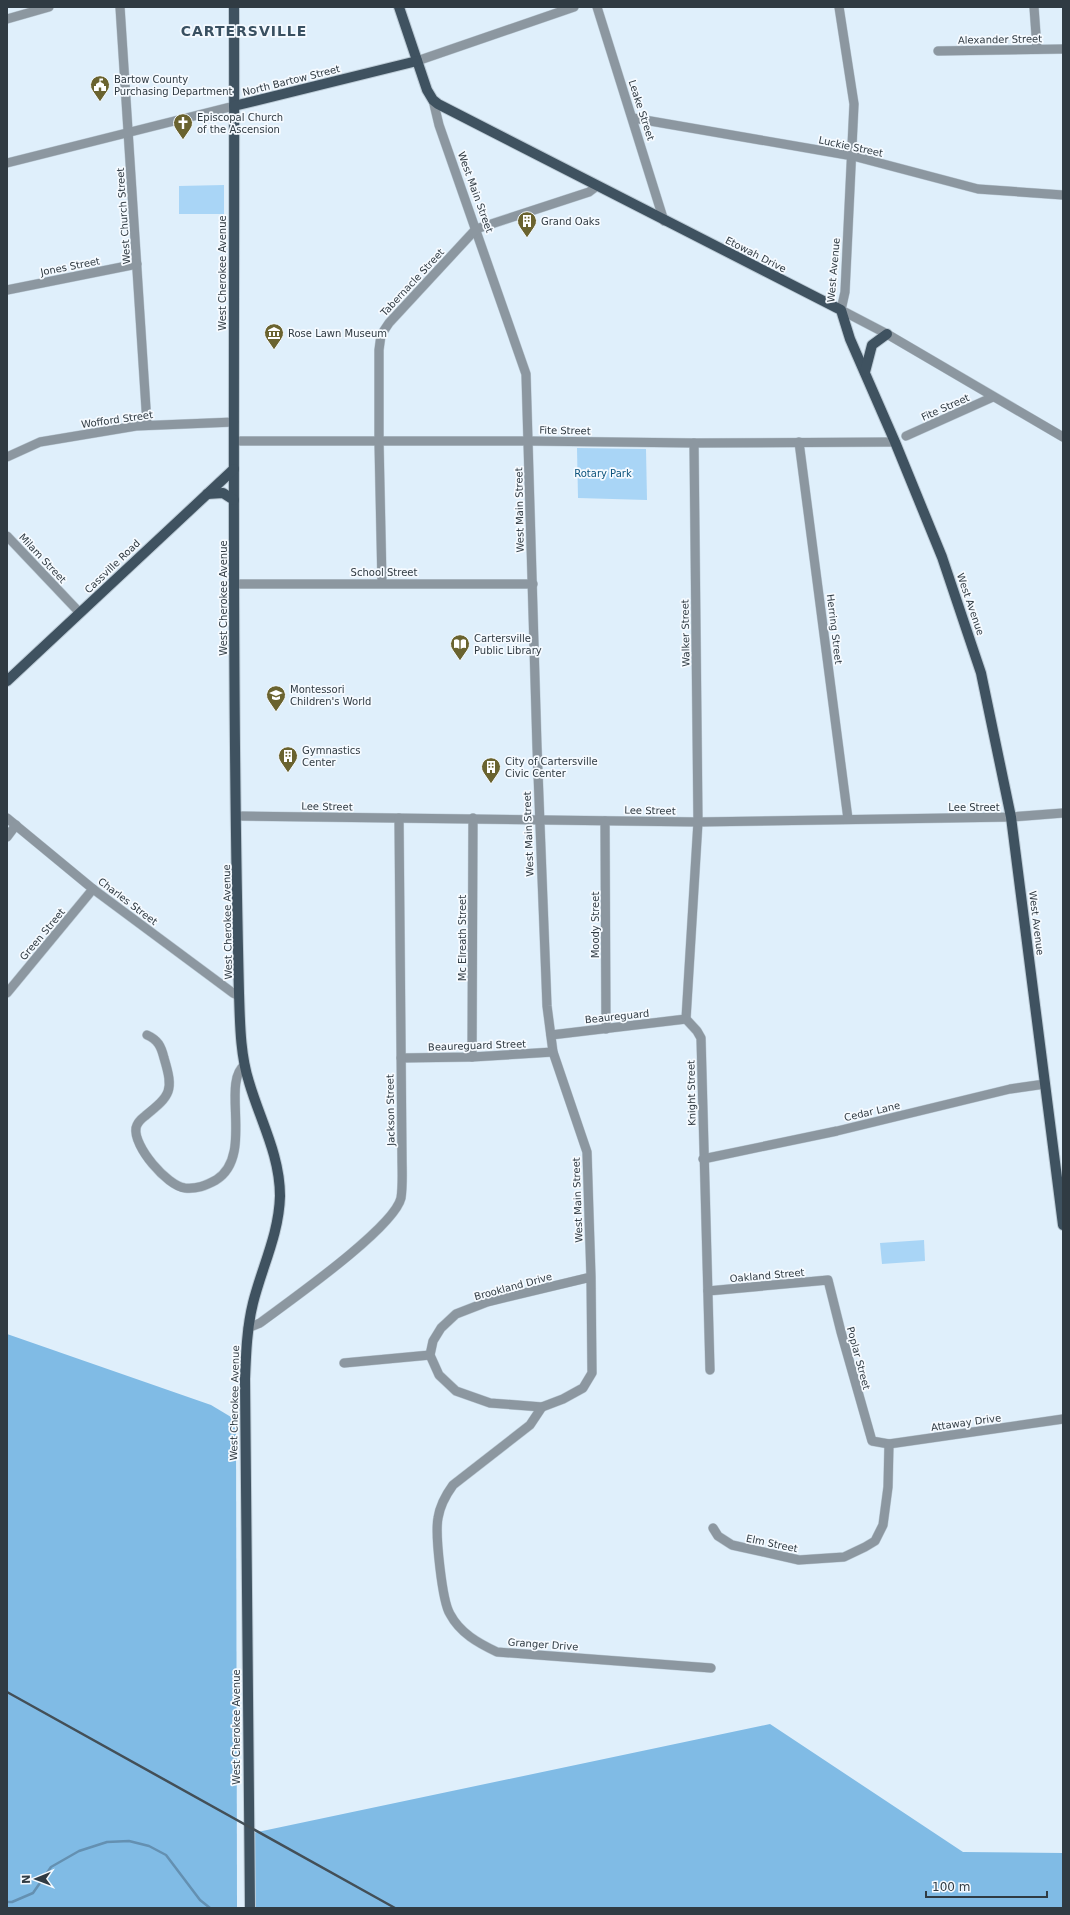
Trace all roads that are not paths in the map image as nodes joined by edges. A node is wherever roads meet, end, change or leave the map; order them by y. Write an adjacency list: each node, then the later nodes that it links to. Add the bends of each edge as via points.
1 (49, 7): 9 (street)
2 (120, 7): 17 (street, West Church Street)
3 (234, 7): 15 (main road, West Cherokee Avenue)
4 (399, 7): 13 (main road, West Main Street)
5 (574, 7): 13 (street)
6 (597, 7): 16 (street, Leake Street)
7 (839, 7): 18 (street, West Avenue, via 853,87)
8 (1034, 7): 10 (street)
9 (7, 19)
10 (1037, 49): 11 (street, Alexander Street); 12 (street, Alexander Street)
11 (1063, 49)
12 (938, 51)
13 (417, 61): 14 (main road, West Main Street); 15 (main road, North Bartow Street)
14 (433, 100): 20 (main road, Etowah Drive); 23 (street, West Main Street, via 439,125)
15 (234, 106): 17 (street, North Bartow Street); 30 (main road, West Cherokee Avenue)
16 (633, 118): 18 (street, Luckie Street); 22 (street, Leake Street)
17 (128, 132): 19 (street, North Bartow Street); 24 (street, West Church Street)
18 (853, 156): 21 (street, Luckie Street, via 978,190); 26 (street, West Avenue, via 845,292)
19 (7, 163)
20 (597, 186): 22 (main road, Etowah Drive); 23 (street, Tabernacle Street, via 589,192)
21 (1063, 195)
22 (664, 220): 26 (main road, Etowah Drive)
23 (476, 229): 35 (street, West Main Street, via 524,364); 36 (street, Tabernacle Street, via 389,323 381,335)
24 (137, 264): 25 (street, Jones Street); 31 (street, West Church Street)
25 (7, 290)
26 (841, 310): 27 (street, Etowah Drive); 28 (main road, West Avenue, via 850,339)
27 (887, 334): 28 (main road, via 872,345); 29 (street, Etowah Drive)
28 (865, 372): 38 (main road, West Avenue)
29 (993, 397): 32 (street, Fite Street); 33 (street, Etowah Drive)
30 (234, 422): 31 (street, Wofford Street); 34 (main road, West Cherokee Avenue)
31 (147, 424): 40 (street, Wofford Street, via 40,442)
32 (906, 436)
33 (1063, 437)
34 (234, 441): 36 (street, Fite Street); 41 (main road, West Cherokee Avenue)
35 (529, 441): 36 (street, Fite Street); 39 (street, Fite Street); 47 (street, West Main Street)
36 (379, 442): 45 (street, Tabernacle Street)
37 (799, 442): 38 (street, Fite Street); 39 (street, Fite Street); 56 (street, Herring Street)
38 (895, 442): 55 (main road, West Avenue, via 942,557 979,666)
39 (694, 444): 59 (street, Walker Street)
40 (7, 457)
41 (234, 469): 42 (main road, Cassville Road); 43 (main road, West Cherokee Avenue)
42 (207, 494): 43 (main road, via 223,494); 48 (main road, Cassville Road)
43 (234, 500): 46 (main road, West Cherokee Avenue)
44 (7, 536): 48 (street, Milam Street)
45 (382, 583): 46 (street, School Street); 47 (street, School Street)
46 (234, 584): 51 (main road, West Cherokee Avenue)
47 (533, 584): 57 (street, West Main Street)
48 (80, 614): 49 (main road, Cassville Road)
49 (7, 682)
50 (1063, 813): 55 (street, Lee Street)
51 (238, 816): 53 (street, Lee Street); 64 (main road, West Cherokee Avenue)
52 (7, 818): 60 (street, Charles Street)
53 (399, 818): 54 (street, Lee Street); 71 (street, Jackson Street)
54 (473, 818): 57 (street, Lee Street); 70 (street, Mc Elreath Street)
55 (1011, 818): 56 (street, Lee Street); 73 (main road, West Avenue)
56 (848, 819): 59 (street, Lee Street)
57 (540, 820): 58 (street, Lee Street); 68 (street, West Main Street, via 547,1006)
58 (605, 821): 59 (street, Lee Street); 66 (street, Moody Street)
59 (698, 822): 65 (street)
60 (16, 825): 61 (street); 62 (street, Charles Street)
61 (7, 836)
62 (93, 889): 63 (street, Green Street); 64 (street, Charles Street)
63 (7, 993)
64 (239, 996): 72 (main road, West Cherokee Avenue)
65 (686, 1019): 66 (street, Beaureguard); 74 (street, Knight Street, via 701,1038)
66 (606, 1029): 68 (street, Beaureguard)
67 (147, 1035): 72 (street, via 161,1046 168,1072 169,1094 138,1123 137,1137 163,1176 177,1187 193,1189 206,1186 222,1176 230,1166 235,1148 236,1084 238,1074)
68 (551, 1035): 69 (street, West Main Street)
69 (553, 1052): 70 (street, Beaureguard Street); 77 (street, West Main Street, via 587,1152)
70 (472, 1057): 71 (street, Beaureguard Street)
71 (401, 1058): 80 (street, Jackson Street, via 401,1198 392,1214 379,1229 324,1275 260,1323)
72 (245, 1065): 80 (main road, West Cherokee Avenue, via 274,1151 280,1188 276,1228 252,1304)
73 (1045, 1084): 74 (street, Cedar Lane, via 1010,1089); 75 (main road, West Avenue)
74 (703, 1160): 79 (street, Knight Street)
75 (1060, 1171): 76 (main road, West Avenue)
76 (1063, 1225)
77 (591, 1277): 81 (street, Brookland Drive, via 487,1302 456,1314 441,1328 433,1341); 84 (street, West Main Street, via 592,1373 583,1388)
78 (828, 1280): 79 (street, Oakland Street); 86 (street, Poplar Street, via 840,1332)
79 (708, 1291): 83 (street, Knight Street)
80 (248, 1328): 90 (main road, West Cherokee Avenue, via 244,1396)
81 (430, 1355): 82 (street); 84 (street, via 439,1375 456,1391 490,1403)
82 (344, 1363)
83 (710, 1370)
84 (542, 1407): 89 (street, Granger Drive, via 530,1425 453,1485 444,1497 437,1520 440,1578 449,1614 463,1632 497,1652)
85 (1063, 1419): 87 (street, Attaway Drive)
86 (872, 1441): 87 (street, Attaway Drive)
87 (889, 1444): 88 (street, Elm Street, via 888,1487 883,1525 875,1540 865,1547 844,1557 800,1560 732,1545 718,1536)
88 (713, 1528)
89 (711, 1668)
90 (250, 1908)

